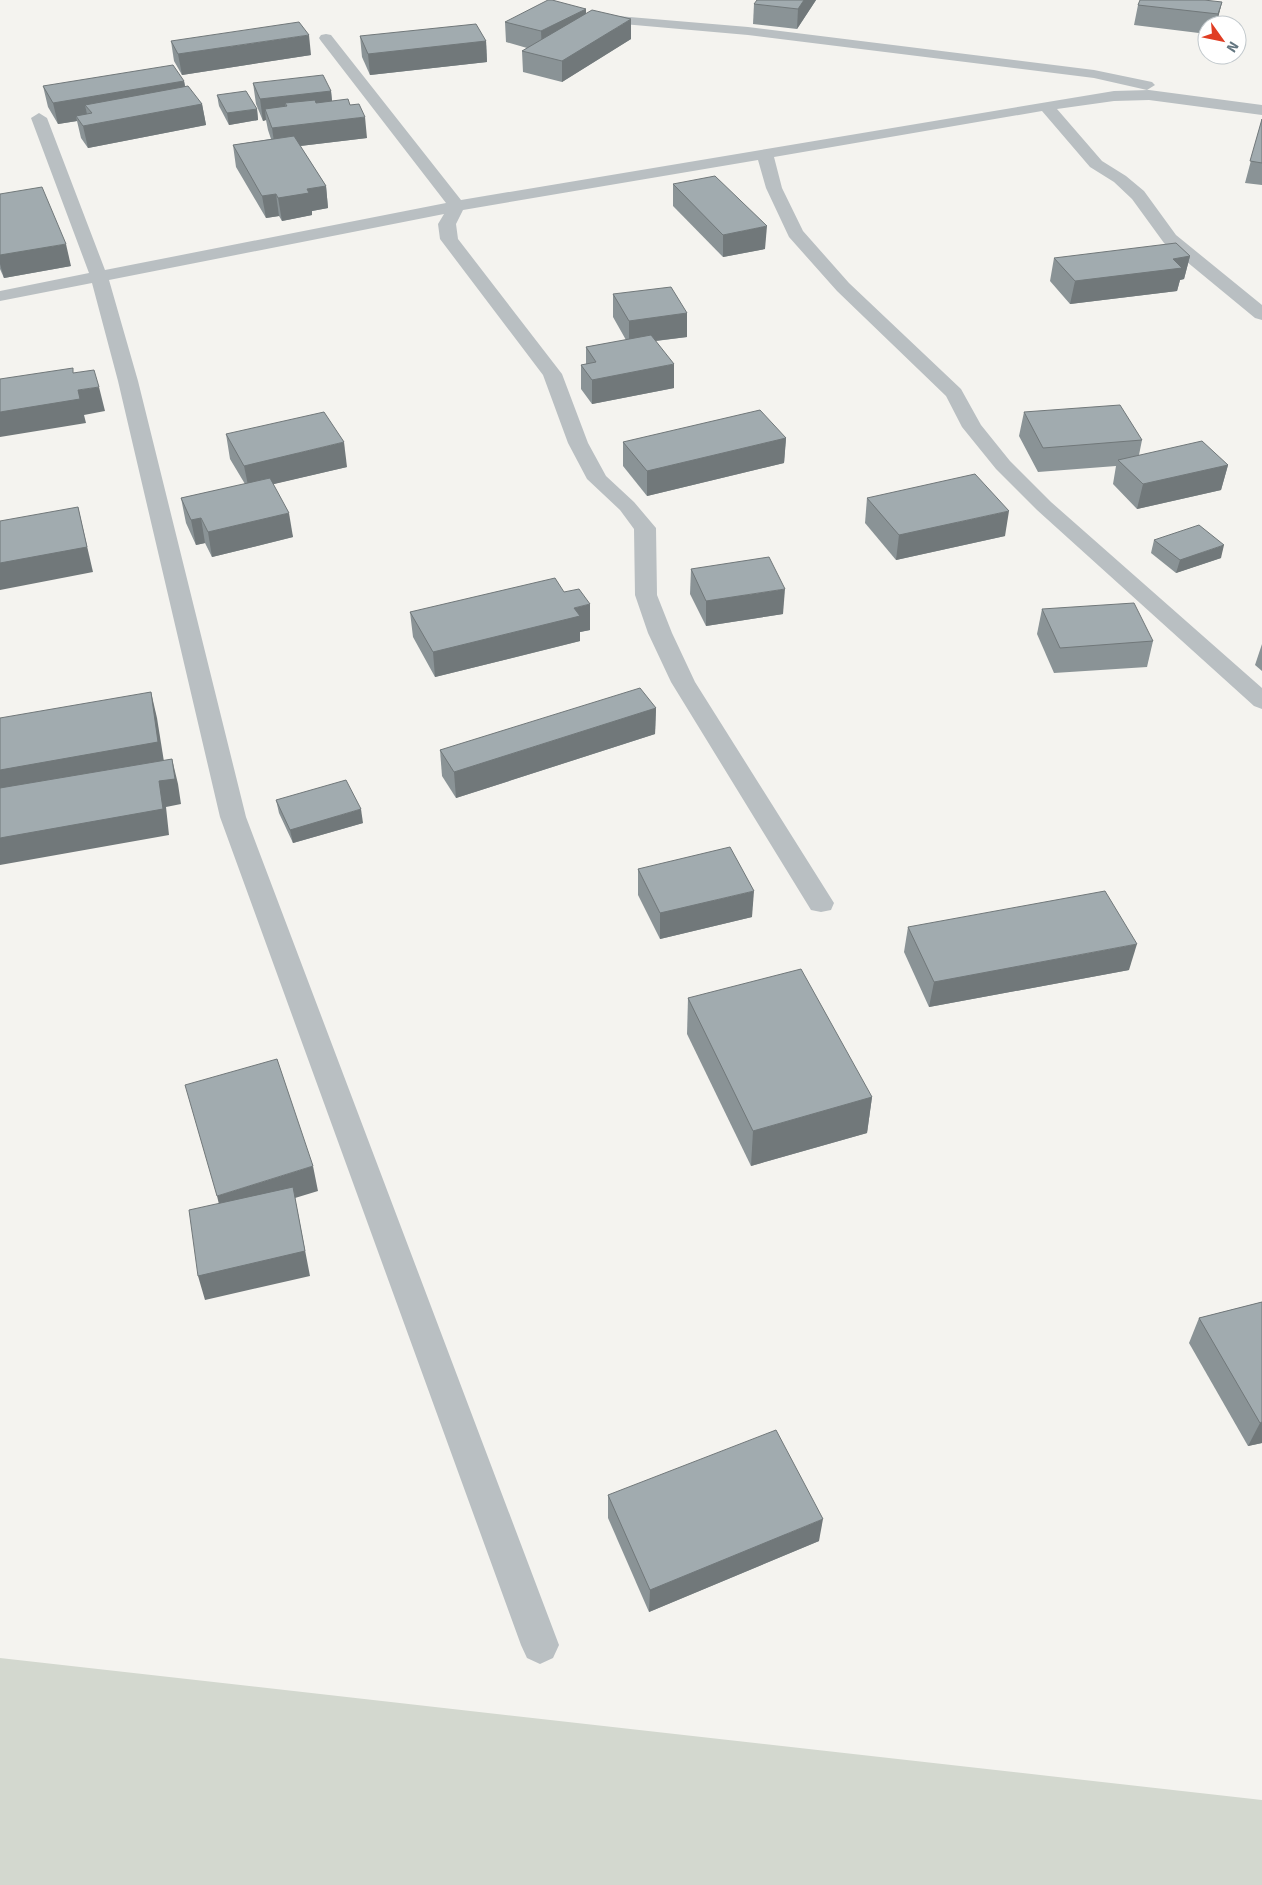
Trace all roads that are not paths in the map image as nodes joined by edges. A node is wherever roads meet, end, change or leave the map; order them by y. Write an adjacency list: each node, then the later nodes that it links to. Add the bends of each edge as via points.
1 (583, 16): 4 (street, via 748,31 1094,74)
2 (326, 38): 8 (street)
3 (1046, 106): 4 (street, via 1114,96 1148,95); 7 (street); 11 (street, via 1096,164 1138,195 1170,239)
4 (1244, 107): 5 (street)
5 (1262, 110)
6 (39, 118): 9 (street)
7 (765, 154): 8 (street); 12 (street, via 774,188 795,233 843,287 954,393 972,427 1003,465 1051,512)
8 (457, 206): 9 (street); 13 (street, via 447,224 449,239 552,374 578,443 597,479 627,506 645,528 648,552 646,595 660,633 683,682)
9 (99, 277): 10 (street); 14 (street, via 128,382 233,817)
10 (0, 296)
11 (1262, 314)
12 (1262, 700)
13 (821, 903)
14 (540, 1645)

